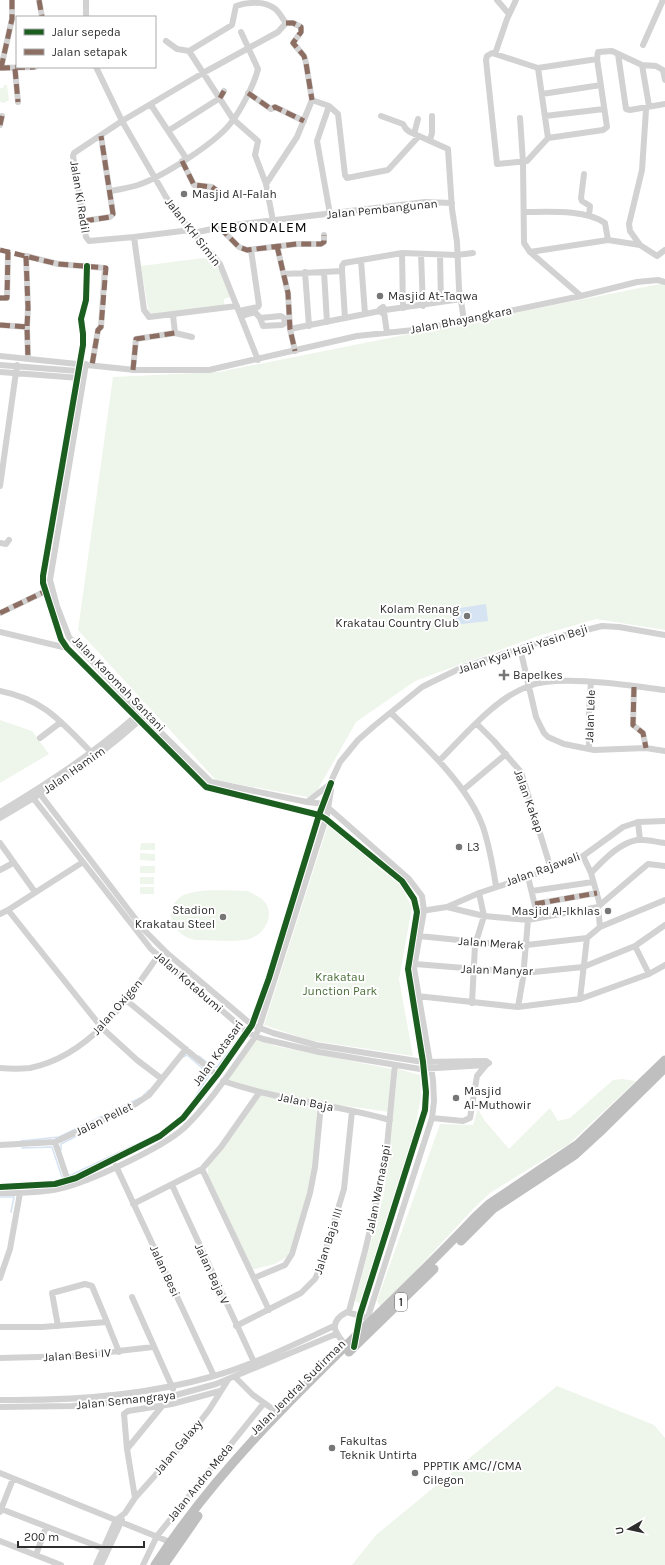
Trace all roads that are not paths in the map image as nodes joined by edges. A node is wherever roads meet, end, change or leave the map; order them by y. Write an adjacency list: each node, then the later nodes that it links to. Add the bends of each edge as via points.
1 (12, 0): 20 (street, via 12,19)
2 (39, 0): 8 (street)
3 (86, 0): 9 (street)
4 (497, 0): 7 (street)
5 (516, 0): 7 (street)
6 (663, 0): 13 (street)
7 (509, 14): 16 (street)
8 (42, 16)
9 (86, 16)
10 (286, 23): 14 (street, via 278,32); 15 (street, via 269,5 239,5 235,8 232,25); 31 (street, via 301,27 301,32 294,41 306,63)
11 (241, 32): 14 (street)
12 (166, 41): 15 (street, via 177,49)
13 (643, 45)
14 (250, 48): 24 (street); 28 (street, via 258,69)
15 (189, 52): 24 (street)
16 (496, 54): 23 (street); 54 (street, via 489,54 486,60 496,163)
17 (618, 54): 18 (street, via 608,50 600,51); 19 (street); 36 (street, via 626,109)
18 (597, 59): 23 (street); 26 (street)
19 (642, 65): 25 (street, via 659,67 663,70); 36 (street)
20 (1, 68): 21 (street)
21 (15, 68): 32 (street)
22 (96, 68): 45 (street, Jalan KH Simin)
23 (538, 68): 29 (street)
24 (204, 73): 30 (street); 34 (street)
25 (665, 80)
26 (601, 85): 29 (street); 37 (street)
27 (224, 91): 30 (street)
28 (248, 93): 43 (street); 46 (street, via 269,108 275,107)
29 (542, 94): 41 (street)
30 (220, 98): 43 (street); 48 (street)
31 (312, 100): 35 (street); 46 (street)
32 (18, 102)
33 (665, 104): 36 (street)
34 (151, 105): 45 (street); 48 (street)
35 (329, 106): 49 (street, via 338,114 344,175 347,178 388,170); 62 (street, via 317,144)
36 (647, 108): 71 (street, via 642,170 629,224 630,231)
37 (604, 109): 41 (street); 51 (street, via 607,127 604,130)
38 (2, 116): 47 (street)
39 (382, 116): 49 (street, via 403,124 406,129)
40 (432, 116): 52 (street)
41 (546, 116): 51 (street)
42 (520, 118): 54 (street)
43 (233, 119): 53 (street, via 221,134); 57 (street, via 258,141 255,156)
44 (418, 119): 49 (street)
45 (122, 121): 50 (street); 56 (street, Jalan KH Simin)
46 (304, 121): 57 (street, via 290,149)
47 (0, 125)
48 (168, 131): 53 (street)
49 (417, 135): 52 (street)
50 (101, 136): 59 (street); 64 (street, Jalan Ki Radil, via 72,156)
51 (548, 138): 54 (street)
52 (430, 140): 60 (street, via 448,149)
53 (184, 160): 56 (street); 58 (street, via 194,185 212,187)
54 (523, 162): 61 (street)
55 (584, 174): 63 (street, via 581,198 590,206)
56 (155, 177): 59 (street, via 138,185); 67 (street, Jalan KH Simin, via 170,203)
57 (266, 184): 65 (street)
58 (216, 190)
59 (111, 191): 64 (street, via 112,216)
60 (452, 203): 62 (street, Jalan Pembangunan, via 425,202); 81 (street)
61 (524, 212): 63 (street); 76 (street, via 524,244)
62 (330, 214): 65 (street, Jalan Pembangunan)
63 (589, 216): 70 (street, via 605,223)
64 (84, 220): 69 (street, Jalan Ki Radil, via 88,241)
65 (273, 221): 66 (street, Jalan Pembangunan)
66 (220, 228): 67 (street, Jalan Pembangunan); 73 (street, via 239,247)
67 (192, 231): 69 (street, Jalan Ki Radil); 95 (street, Jalan KH Simin, via 216,258)
68 (324, 235): 72 (street, via 324,242 321,244)
69 (134, 237): 98 (street, via 146,313 149,317)
70 (608, 240): 71 (street); 76 (street)
71 (640, 245): 74 (street, via 658,256)
72 (277, 246): 73 (street); 87 (street)
73 (251, 250): 95 (street, via 259,305)
74 (665, 250)
75 (8, 252): 90 (street, via 7,298)
76 (530, 252): 89 (street)
77 (402, 253): 79 (street); 82 (street); 94 (street)
78 (473, 253): 81 (street)
79 (421, 254): 80 (street); 93 (street)
80 (440, 255): 81 (street); 92 (street)
81 (458, 256): 91 (street)
82 (361, 260): 84 (street, via 344,263); 97 (street)
83 (87, 266): 105 (street, via 58,264 26,256); 114 (street, via 86,300 81,319); 114 (street, via 106,269 102,327 98,330)
84 (342, 271): 86 (street); 100 (street)
85 (305, 272): 86 (street); 87 (street); 104 (street)
86 (324, 272): 102 (street)
87 (284, 274): 106 (street)
88 (665, 282): 89 (street, Jalan Bhayangkara, via 637,282)
89 (581, 296): 101 (street, Jalan Bhayangkara)
90 (0, 298)
91 (460, 299): 92 (street); 101 (street)
92 (441, 302): 93 (street)
93 (423, 306): 94 (street)
94 (403, 308): 96 (street)
95 (239, 311): 98 (street); 99 (street, via 254,312); 113 (street, Jalan KH Simin)
96 (383, 311): 97 (street); 108 (street)
97 (365, 314): 100 (street)
98 (173, 315): 107 (street)
99 (260, 318)
100 (345, 318): 102 (street)
101 (464, 320): 108 (street, Jalan Bhayangkara, via 411,331)
102 (326, 322): 104 (street)
103 (0, 325): 105 (street)
104 (309, 326): 106 (street)
105 (27, 327): 112 (street)
106 (290, 330): 110 (street)
107 (175, 333): 109 (street); 117 (street, via 136,339)
108 (386, 333): 110 (street, Jalan Bhayangkara, via 352,337)
109 (192, 337)
110 (295, 351): 113 (street, Jalan Bhayangkara)
111 (0, 356): 112 (street, Jalan Bhayangkara)
112 (28, 359): 114 (street, Jalan Bhayangkara)
113 (258, 360): 117 (street, Jalan Bhayangkara, via 209,370)
114 (86, 364): 117 (street, Jalan Bhayangkara); 120 (street, Jalan Karomah Santani)
115 (0, 365): 116 (street)
116 (17, 365): 119 (street); 120 (street)
117 (133, 370)
118 (0, 372): 119 (street)
119 (15, 372): 120 (street); 121 (street)
120 (81, 375): 122 (street, Jalan Karomah Santani)
121 (0, 486)
122 (54, 531): 125 (street, Jalan Karomah Santani, via 44,576); 130 (street, Jalan Karomah Santani, via 50,584 66,632)
123 (8, 540): 124 (street, via 6,544)
124 (0, 543)
125 (46, 591): 126 (street); 129 (street, Jalan Karomah Santani)
126 (0, 613)
127 (0, 632): 129 (street)
128 (665, 635): 131 (street, Jalan Kyai Haji Yasin Beji, via 619,626 602,626)
129 (66, 648): 132 (street, Jalan Karomah Santani)
130 (78, 648): 132 (street); 139 (street, Jalan Karomah Santani)
131 (520, 648): 134 (street); 138 (street, Jalan Kyai Haji Yasin Beji, via 463,667 422,687)
132 (73, 654): 139 (street, Jalan Karomah Santani)
133 (591, 682): 134 (street, via 559,681); 135 (street); 144 (street, Jalan Lele)
134 (529, 685): 141 (street, via 497,705); 144 (street, via 536,717 544,733 554,741)
135 (634, 686): 136 (street); 143 (street, via 633,725 643,733)
136 (665, 690)
137 (0, 691): 140 (street, via 25,697 44,707)
138 (391, 713): 148 (street); 149 (street, Jalan Kyai Haji Yasin Beji, via 358,740 340,762)
139 (139, 716): 146 (street, Jalan Hamim); 151 (street, Jalan Hamim, via 93,758 60,783); 152 (street, Jalan Karomah Santani, via 213,783); 154 (street, Jalan Karomah Santani, via 206,787)
140 (61, 722): 142 (street); 146 (street)
141 (477, 724): 147 (street, Jalan Kakap); 148 (street)
142 (40, 738)
143 (646, 748): 144 (street, via 601,751); 145 (street)
144 (588, 749)
145 (665, 751)
146 (92, 753): 151 (street, Jalan Hamim)
147 (506, 754): 150 (street); 172 (street, Jalan Kakap, via 521,772)
148 (439, 761): 150 (street)
149 (331, 783): 155 (street); 156 (street, Jalan Kotasari)
150 (463, 790): 177 (street, via 482,825)
151 (38, 792): 153 (street, Jalan Hamim); 193 (street, Jalan Kotabumi)
152 (273, 795): 154 (street); 155 (street, Jalan Karomah Santani)
153 (32, 796): 157 (street, Jalan Hamim); 160 (street, Jalan Hamim); 169 (street, Jalan Kotabumi)
154 (272, 802): 158 (street, Jalan Karomah Santani)
155 (307, 802): 156 (street, Jalan Karomah Santani)
156 (327, 805): 158 (street, Jalan Kotasari); 159 (street); 161 (street, Jalan Kotasari)
157 (0, 812)
158 (319, 815): 161 (street, Jalan Karomah Santani); 215 (street, Jalan Kotasari)
159 (340, 817): 164 (street); 187 (street, via 416,886 422,896)
160 (0, 818)
161 (326, 819): 164 (street, Jalan Karomah Santani); 217 (street, Jalan Kotasari)
162 (665, 821): 163 (street, Jalan Rajawali)
163 (638, 822): 165 (street); 168 (street, Jalan Rajawali, via 620,828)
164 (334, 825): 188 (street, Jalan Karomah Santani, via 402,881 414,899)
165 (640, 840): 167 (street); 174 (street, via 615,851)
166 (0, 843): 170 (street)
167 (665, 843)
168 (583, 856): 172 (street, Jalan Rajawali); 174 (street)
169 (82, 862): 179 (street); 196 (street, Jalan Kotabumi)
170 (13, 863): 173 (street); 179 (street)
171 (665, 866): 184 (street, via 648,864)
172 (551, 868): 175 (street, Jalan Rajawali)
173 (0, 870)
174 (591, 873): 176 (street)
175 (528, 876): 177 (street, Jalan Rajawali); 178 (street)
176 (593, 882): 178 (street); 181 (street)
177 (496, 886): 180 (street, Jalan Rajawali)
178 (532, 891): 183 (street)
179 (35, 892): 186 (street)
180 (479, 893): 185 (street, Jalan Rajawali); 190 (street)
181 (597, 893): 183 (street); 184 (street)
182 (665, 900): 195 (street)
183 (535, 904): 191 (street)
184 (599, 906): 191 (street); 195 (street)
185 (447, 907): 187 (street, Jalan Rajawali); 190 (street)
186 (8, 910): 189 (street); 216 (street)
187 (424, 911): 188 (street, Jalan Rajawali); 197 (street)
188 (417, 912): 210 (street, via 408,969)
189 (0, 914)
190 (484, 916): 192 (street); 199 (street)
191 (538, 918): 192 (street)
192 (528, 920): 200 (street)
193 (140, 924): 196 (street); 215 (street, Jalan Kotabumi, via 168,954)
194 (665, 925): 201 (street, Jalan Manyar)
195 (600, 927): 198 (street)
196 (134, 929): 202 (street, Jalan Kotabumi)
197 (419, 936): 199 (street, Jalan Merak); 203 (street)
198 (587, 938): 200 (street, Jalan Merak); 205 (street)
199 (476, 942): 200 (street, Jalan Merak); 206 (street)
200 (527, 946): 207 (street)
201 (635, 946): 205 (street, Jalan Manyar); 208 (street)
202 (158, 956): 212 (street, Jalan Oxigen); 218 (street, Jalan Kotabumi)
203 (415, 964): 206 (street, Jalan Manyar); 209 (street)
204 (665, 965): 208 (street)
205 (583, 967): 207 (street, Jalan Manyar); 211 (street)
206 (474, 970): 207 (street, Jalan Manyar); 213 (street)
207 (524, 973): 214 (street)
208 (649, 974): 211 (street)
209 (420, 996): 210 (street); 213 (street); 224 (street)
210 (412, 997): 222 (street)
211 (580, 999): 214 (street)
212 (126, 1000): 216 (street, Jalan Oxigen); 220 (street)
213 (472, 1002): 214 (street)
214 (518, 1007)
215 (252, 1025): 217 (street, Jalan Kotabumi); 218 (street, Jalan Kotasari)
216 (102, 1028): 225 (street, Jalan Oxigen, via 70,1050 43,1064 29,1068); 229 (street, via 136,1060)
217 (259, 1028): 219 (street, Jalan Kotasari); 222 (street, Jalan Kotabumi, via 316,1045)
218 (248, 1033): 219 (street, Jalan Kotabumi); 228 (street, Jalan Kotasari)
219 (255, 1037): 223 (street, Jalan Kotabumi, via 319,1052); 230 (street, Jalan Kotasari)
220 (186, 1049): 228 (street); 229 (street, Jalan Pellet)
221 (665, 1060): 260 (highway, 1, via 578,1144 484,1208)
222 (423, 1062): 224 (street, Jalan Kotabumi); 227 (street)
223 (396, 1065): 227 (street, Jalan Kotabumi); 235 (street, Jalan Warnasapi)
224 (431, 1066): 227 (street, Jalan Kotabumi); 234 (street, via 434,1091); 234 (street, via 486,1063 476,1076 470,1118 463,1121)
225 (0, 1068)
226 (665, 1068): 262 (highway, Jalan Jendral Sudirman / 1, via 575,1155 486,1215)
227 (424, 1069): 253 (street, via 426,1101 419,1132)
228 (217, 1075): 236 (street, Jalan Kotasari)
229 (161, 1078): 238 (street, Jalan Pellet, via 148,1095 134,1105)
230 (223, 1081): 231 (street, Jalan Baja); 237 (street, Jalan Kotasari)
231 (259, 1093): 232 (street, Jalan Baja); 241 (street)
232 (321, 1104): 233 (street, Jalan Baja); 249 (street, via 315,1167 292,1254 285,1265)
233 (352, 1111): 235 (street, Jalan Baja); 251 (street, Jalan Baja III, via 344,1189 320,1268 308,1288)
234 (432, 1118): 254 (street)
235 (390, 1120): 252 (street, Jalan Warnasapi, via 385,1166 366,1251)
236 (179, 1122): 237 (street); 242 (street, Jalan Kotasari, via 160,1136)
237 (184, 1128): 240 (street, Jalan Kotasari, via 163,1143)
238 (55, 1142): 239 (street, Jalan Pellet); 242 (street)
239 (0, 1145)
240 (116, 1166): 242 (street, Jalan Kotasari); 247 (street, Jalan Besi)
241 (202, 1169): 243 (street); 249 (street)
242 (68, 1183): 244 (street, Jalan Kotasari); 246 (street, Jalan Kotasari, via 56,1190)
243 (172, 1185): 247 (street); 257 (street, Jalan Baja V)
244 (0, 1187)
245 (0, 1193): 246 (street, Jalan Kotasari)
246 (20, 1193): 248 (street, via 10,1249)
247 (133, 1204): 268 (street, Jalan Besi)
248 (0, 1278)
249 (254, 1278): 251 (street)
250 (132, 1297): 263 (street)
251 (269, 1310): 257 (street, Jalan Baja III)
252 (349, 1311): 253 (street); 258 (street, via 340,1315)
253 (360, 1315): 254 (street); 262 (street)
254 (367, 1318): 260 (street)
255 (107, 1322): 256 (street); 256 (street, via 92,1286 85,1284 52,1293); 265 (street)
256 (58, 1326): 259 (street)
257 (236, 1326): 267 (street, Jalan Baja V)
258 (334, 1326): 261 (street); 267 (street, Jalan Semangraya)
259 (0, 1327)
260 (364, 1329): 262 (highway, 1)
261 (336, 1334): 264 (street); 269 (street, Jalan Semangraya)
262 (359, 1338): 264 (highway, Jalan Jendral Sudirman / 1)
263 (153, 1347): 265 (street, Jalan Besi IV); 271 (street)
264 (350, 1348): 287 (highway, 1, via 261,1432); 295 (highway, Jalan Jendral Sudirman / 1, via 266,1435 223,1485 187,1530)
265 (120, 1352): 266 (street, Jalan Besi IV, via 43,1358)
266 (0, 1358)
267 (254, 1362): 268 (street, Jalan Semangraya)
268 (214, 1376): 271 (street, Jalan Semangraya)
269 (237, 1379): 270 (street, Jalan Semangraya); 274 (street)
270 (224, 1385): 272 (street, Jalan Semangraya); 275 (street); 281 (street, Jalan Galaxy, via 176,1452)
271 (172, 1386): 272 (street); 273 (street, Jalan Semangraya, via 118,1396 38,1401)
272 (174, 1396): 276 (street, Jalan Semangraya, via 72,1406)
273 (0, 1400)
274 (264, 1403): 277 (street); 285 (street, Jalan Andro Meda)
275 (163, 1405): 278 (street); 278 (street, via 128,1411 124,1414)
276 (0, 1407)
277 (274, 1410)
278 (127, 1449): 281 (street)
279 (0, 1473): 280 (street)
280 (13, 1479): 282 (street); 283 (street)
281 (136, 1498): 283 (street, Jalan Galaxy)
282 (1, 1511): 284 (street)
283 (119, 1521): 285 (street); 288 (street, Jalan Galaxy); 292 (street, Jalan Galaxy)
284 (46, 1527): 288 (street); 289 (street)
285 (157, 1536): 287 (street); 293 (street, Jalan Andro Meda)
286 (0, 1541): 289 (street)
287 (170, 1542): 294 (highway, 1)
288 (102, 1548): 291 (street, Jalan Galaxy)
289 (36, 1555): 290 (street)
290 (61, 1565)
291 (96, 1565)
292 (101, 1565)
293 (143, 1565)
294 (155, 1565)
295 (164, 1565)

